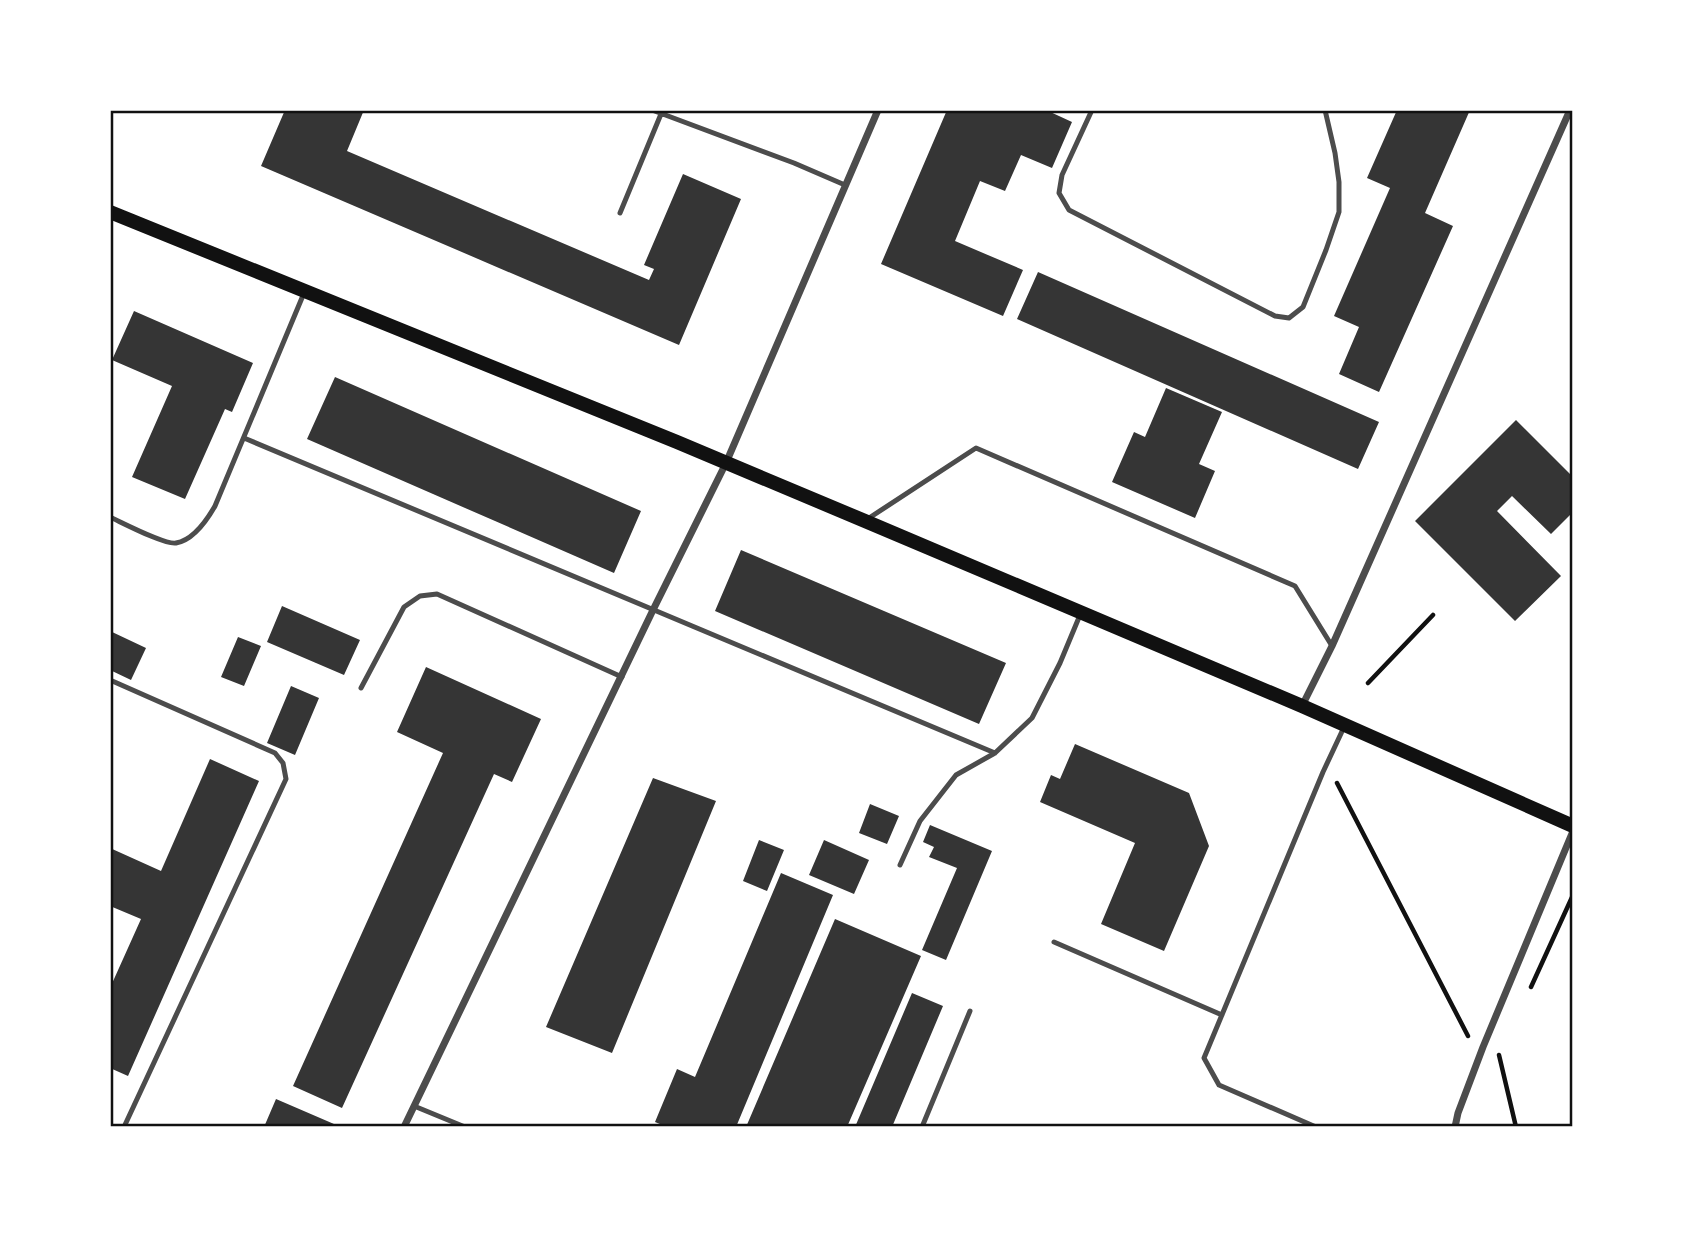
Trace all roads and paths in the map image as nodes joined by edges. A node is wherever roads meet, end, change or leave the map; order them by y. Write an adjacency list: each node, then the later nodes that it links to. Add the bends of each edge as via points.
1 (652, 110): 6 (lane)
2 (878, 110): 7 (street)
3 (1091, 110): 4 (lane, via 1062,175 1059,193 1069,210 1275,316 1289,317 1303,307 1339,212 1339,182)
4 (1325, 110)
5 (1570, 110): 18 (street)
6 (662, 114): 7 (lane); 9 (lane)
7 (845, 185): 12 (street)
8 (110, 212): 10 (main road)
9 (620, 213)
10 (305, 291): 11 (lane); 12 (main road)
11 (244, 438): 13 (lane, via 215,506 192,535 177,543 166,541); 15 (lane)
12 (726, 463): 14 (main road); 15 (street)
13 (110, 517)
14 (865, 521): 16 (main road); 18 (lane, via 976,448 1295,586)
15 (653, 610): 19 (street); 25 (lane)
16 (1081, 612): 23 (main road); 25 (lane, via 1032,718)
17 (1433, 615): 21 (path)
18 (1332, 646): 23 (street)
19 (622, 677): 22 (lane, via 437,594 420,596 404,607); 36 (street)
20 (110, 680): 37 (lane, via 275,753 286,779)
21 (1368, 683)
22 (362, 688)
23 (1302, 706): 24 (main road)
24 (1345, 725): 27 (main road); 33 (lane)
25 (995, 753): 28 (lane, via 956,775 919,821)
26 (1334, 777): 34 (path)
27 (1573, 828): 42 (street)
28 (900, 865)
29 (1573, 895): 31 (path)
30 (1054, 942): 33 (lane)
31 (1527, 993)
32 (970, 1011): 40 (lane)
33 (1222, 1015): 41 (lane, via 1204,1058 1219,1085)
34 (1470, 1040)
35 (1499, 1055): 43 (path)
36 (414, 1106): 38 (street); 39 (lane)
37 (124, 1127)
38 (404, 1127)
39 (465, 1127)
40 (922, 1127)
41 (1316, 1127)
42 (1455, 1127)
43 (1516, 1127)

